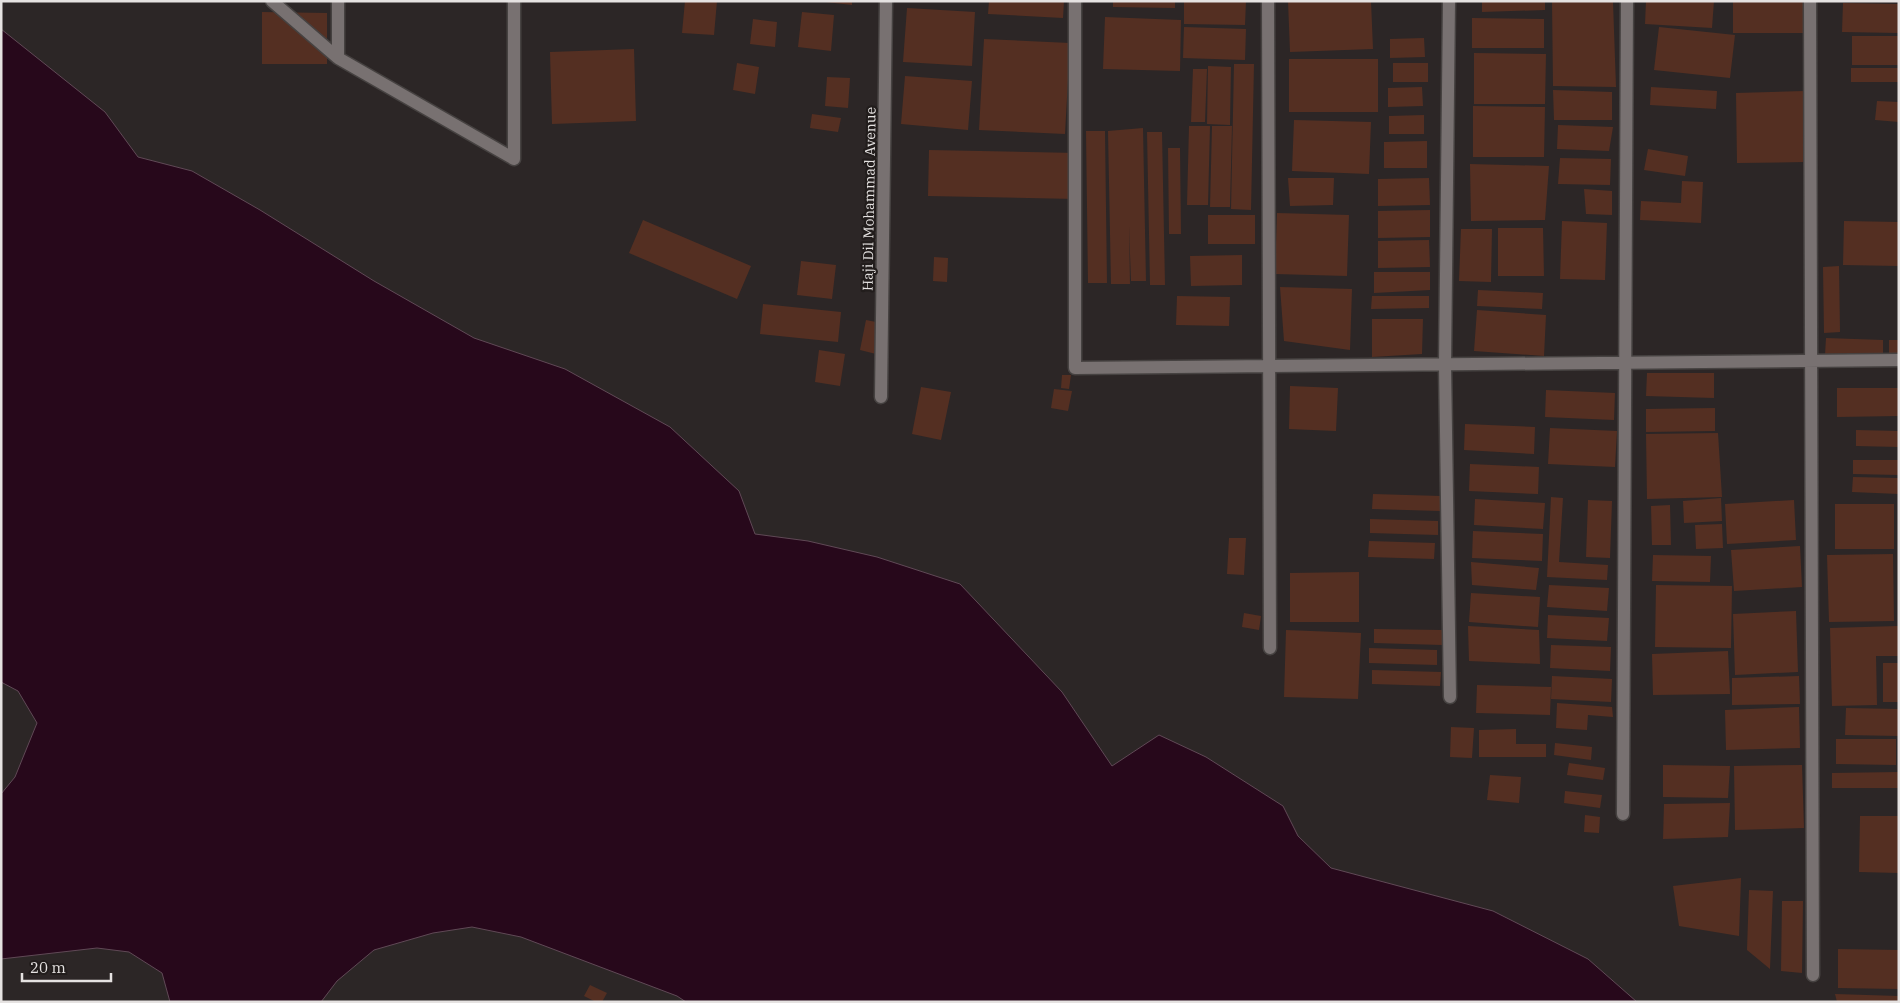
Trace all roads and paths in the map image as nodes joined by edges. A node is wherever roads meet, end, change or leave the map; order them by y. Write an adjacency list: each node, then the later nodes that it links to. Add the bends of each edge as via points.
1 (272, 1): 10 (street)
2 (338, 1): 10 (street)
3 (514, 1): 10 (street, via 514,159)
4 (886, 1): 16 (street, Haji Dil Mohammad Avenue)
5 (1076, 1): 15 (street, via 1075,368)
6 (1268, 1): 15 (street)
7 (1449, 1): 14 (street)
8 (1626, 1): 13 (street)
9 (1810, 1): 12 (street)
10 (338, 58)
11 (1899, 360): 12 (street)
12 (1812, 361): 13 (street); 20 (street)
13 (1624, 363): 14 (street); 19 (street)
14 (1445, 365): 15 (street); 18 (street)
15 (1269, 366): 17 (street)
16 (881, 397)
17 (1270, 648)
18 (1450, 697)
19 (1623, 814)
20 (1813, 975)

